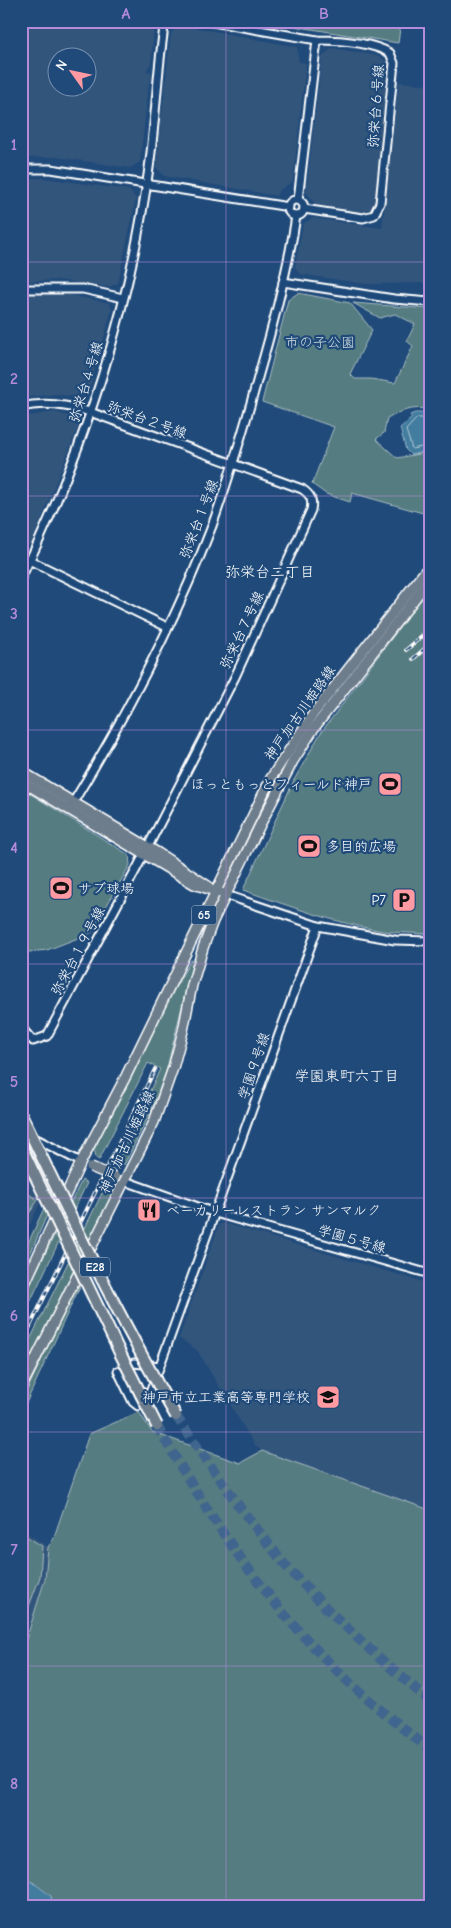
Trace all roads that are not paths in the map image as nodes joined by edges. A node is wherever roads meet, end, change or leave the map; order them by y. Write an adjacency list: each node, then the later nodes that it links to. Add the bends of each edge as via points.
1 (165, 21): 7 (street, 弥栄台４号線)
2 (207, 21): 5 (street, 弥栄台６号線)
3 (427, 21): 4 (street)
4 (430, 28)
5 (317, 40): 8 (street); 10 (street, 弥栄台６号線, via 380,48 390,52 394,63 380,203 374,215 363,218)
6 (21, 169): 7 (street, via 51,169)
7 (147, 184): 9 (street); 14 (street, 弥栄台４号線)
8 (298, 200): 9 (street); 10 (street)
9 (289, 206): 11 (street, via 290,213)
10 (304, 209): 11 (street)
11 (296, 216): 12 (street, 弥栄台１号線)
12 (283, 282): 15 (street); 18 (street, 弥栄台１号線)
13 (21, 289): 14 (street, via 83,289)
14 (123, 298): 17 (street, 弥栄台４号線)
15 (430, 302)
16 (21, 407): 17 (street, 弥栄台２号線, via 56,404)
17 (90, 412): 18 (street, 弥栄台２号線); 20 (street, 弥栄台４号線, via 63,486)
18 (233, 464): 24 (street, 弥栄台１号線, via 211,527); 28 (street, 弥栄台７号線, via 302,489 309,494 311,510 235,677)
19 (21, 556): 20 (street)
20 (30, 561): 22 (street, 弥栄台４号線); 24 (street)
21 (430, 565): 29 (main road, 神戸加古川姫路線 / 65, via 291,746 271,778)
22 (21, 578)
23 (430, 579): 30 (main road, 神戸加古川姫路線 / 65, via 300,749)
24 (167, 628): 27 (street, 弥栄台１号線, via 120,723)
25 (21, 770): 27 (main road, 65)
26 (21, 781): 27 (main road, 65)
27 (71, 806): 28 (main road, 65)
28 (146, 850): 29 (main road, 65); 33 (street, 弥栄台１９号線, via 47,1036 33,1041)
29 (216, 891): 30 (main road, 65); 37 (main road, 神戸加古川姫路線 / 65)
30 (226, 895): 31 (street); 38 (main road, 神戸加古川姫路線 / 65, via 200,957 181,1041 164,1096)
31 (318, 926): 32 (street, via 395,940); 39 (street, 学園９号線)
32 (430, 941)
33 (21, 1025)
34 (21, 1114): 44 (highway, E28, bridge, via 103,1284)
35 (21, 1131): 37 (street)
36 (21, 1146): 45 (highway, E28, bridge)
37 (81, 1162): 38 (main road, bridge); 41 (main road, 神戸加古川姫路線 / 65)
38 (125, 1181): 39 (street, 学園５号線); 43 (main road, 神戸加古川姫路線 / 65)
39 (215, 1213): 40 (street, 学園５号線); 42 (street, 学園９号線)
40 (430, 1274)
41 (21, 1292)
42 (160, 1366): 42 (street, 学園９号線, via 134,1363 118,1371 138,1406 150,1393)
43 (21, 1388)
44 (176, 1416)
45 (157, 1426)

